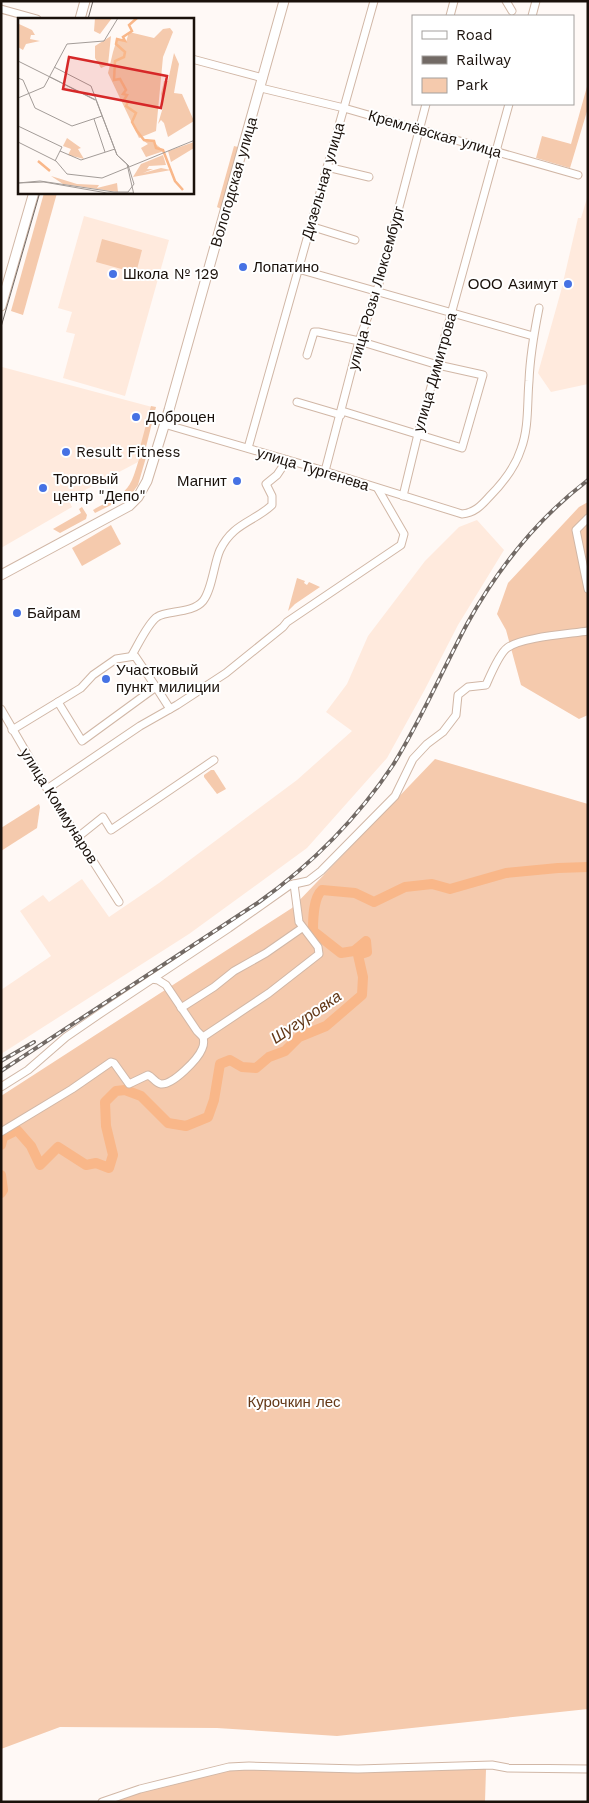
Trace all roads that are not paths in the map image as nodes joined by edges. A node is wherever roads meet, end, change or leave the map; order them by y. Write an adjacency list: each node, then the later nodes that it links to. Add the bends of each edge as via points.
1 (85, 1): 12 (main road)
2 (284, 1): 14 (main road, Вологодская улица)
3 (374, 1): 18 (street, Дизельная улица)
4 (454, 1): 9 (street)
5 (506, 1): 8 (street)
6 (536, 1): 10 (street)
7 (1, 9): 11 (street)
8 (512, 11)
9 (450, 15)
10 (532, 15)
11 (33, 18)
12 (80, 18)
13 (194, 60): 14 (street)
14 (263, 78): 15 (main road, Вологодская улица)
15 (261, 88): 18 (street, Кремлёвская улица); 38 (main road, Вологодская улица)
16 (426, 105): 19 (street, улица Розы Люксембург)
17 (509, 105): 20 (street, улица Димитрова)
18 (344, 108): 19 (street, Кремлёвская улица); 21 (street, Дизельная улица)
19 (418, 129): 20 (street, Кремлёвская улица); 28 (street, улица Розы Люксембург)
20 (497, 152): 22 (street, Кремлёвская улица); 31 (street, улица Димитрова)
21 (327, 167): 23 (street); 25 (street, Дизельная улица)
22 (578, 175)
23 (368, 178)
24 (33, 194): 29 (main road)
25 (310, 226): 26 (street); 27 (street, Дизельная улица)
26 (355, 240)
27 (298, 269): 28 (street); 40 (street, Дизельная улица)
28 (377, 291): 31 (street); 33 (street, улица Розы Люксембург)
29 (1, 306)
30 (539, 308): 32 (street)
31 (452, 312): 32 (street); 35 (street, улица Димитрова)
32 (533, 336): 44 (street, улица Тургенева, via 522,448 505,480 473,513 462,514)
33 (359, 341): 34 (street, via 314,332); 35 (street); 37 (street, улица Розы Люксембург)
34 (307, 355)
35 (438, 365): 39 (street, улица Димитрова); 39 (street, via 483,376 462,448)
36 (297, 402): 37 (street)
37 (342, 413): 39 (street); 42 (street, улица Розы Люксембург)
38 (164, 424): 40 (street, улица Тургенева); 46 (main road, Вологодская улица, via 147,481 129,506)
39 (418, 434): 44 (street, улица Димитрова)
40 (248, 448): 41 (street, улица Тургенева)
41 (287, 460): 42 (street, улица Тургенева); 49 (street, via 266,484 272,505 234,531 220,549 203,601 190,609 159,615 151,621)
42 (325, 471): 43 (street, улица Тургенева)
43 (378, 489): 44 (street, улица Тургенева); 53 (street, via 404,534 402,546 287,622 226,673)
44 (404, 496)
45 (588, 518): 47 (street, via 576,530)
46 (1, 575)
47 (588, 589)
48 (588, 631): 58 (street, via 524,641 507,648 486,685 468,687 458,695 456,715 443,732 413,759 395,796 321,871)
49 (132, 655): 50 (street, via 138,658); 51 (street, via 116,659)
50 (156, 687): 51 (street, via 82,740); 53 (street)
51 (58, 702): 54 (street)
52 (1, 709): 54 (street, улица Коммунаров)
53 (170, 709): 56 (street)
54 (12, 730): 56 (street, улица Коммунаров)
55 (214, 760): 57 (street, via 112,830 103,817)
56 (47, 789): 57 (street, улица Коммунаров)
57 (78, 837): 59 (street, улица Коммунаров)
58 (294, 884): 60 (street); 61 (street)
59 (119, 902)
60 (302, 928): 62 (street); 63 (street, via 318,947 317,957)
61 (152, 979): 62 (street, via 166,985); 64 (street, via 66,1036 28,1070)
62 (181, 1008): 63 (street)
63 (203, 1037): 65 (street, via 203,1048 195,1060 167,1083 159,1083 148,1075 129,1084 111,1062)
64 (1, 1087)
65 (1, 1132)
66 (588, 1769): 67 (street, via 492,1765 358,1769 235,1767 148,1787)
67 (102, 1802)

